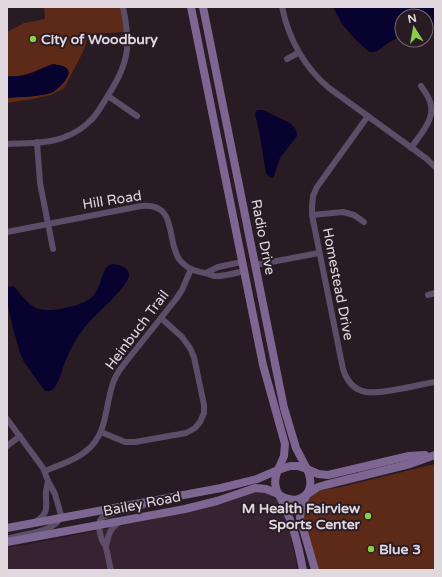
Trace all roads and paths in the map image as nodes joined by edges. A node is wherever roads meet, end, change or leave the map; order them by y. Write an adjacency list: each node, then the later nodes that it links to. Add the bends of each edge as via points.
1 (123, 7): 8 (street, via 127,30 125,60 118,80)
2 (191, 7): 21 (main road, Radio Drive)
3 (203, 7): 22 (main road, Radio Drive)
4 (282, 7): 5 (street)
5 (298, 53): 6 (street); 10 (street, via 328,88)
6 (287, 59)
7 (420, 86): 13 (street, via 429,98 430,119)
8 (108, 96): 9 (street); 11 (street, via 90,121 77,131 59,139)
9 (137, 116)
10 (368, 116): 13 (street); 15 (street, Homestead Drive, via 317,187 313,196)
11 (37, 142): 12 (street); 17 (street, via 40,183)
12 (7, 144)
13 (411, 148): 14 (street)
14 (435, 167)
15 (312, 215): 16 (street, via 344,212); 20 (street, Homestead Drive)
16 (364, 222)
17 (48, 224): 18 (street, Hill Road); 19 (street); 23 (street, Hill Road, via 141,206 153,207 167,218 176,254)
18 (7, 232)
19 (53, 250)
20 (319, 252): 22 (street); 29 (street, Homestead Drive, via 344,375 353,386 367,393 379,393)
21 (242, 262): 24 (main road, Radio Drive); 25 (street, via 218,267)
22 (255, 265): 35 (main road, Radio Drive, via 287,420 296,448)
23 (191, 269): 25 (street, Hill Road); 28 (street, Heinbuch Trail, via 178,296)
24 (244, 271): 25 (street, Hill Road, via 218,276); 36 (main road, Radio Drive, via 263,365 285,444 284,456)
25 (206, 273)
26 (435, 293): 27 (street)
27 (428, 295)
28 (161, 318): 31 (street, Heinbuch Trail, via 117,373); 31 (street, via 182,337 194,356 204,405 202,420 186,433 135,442 125,442)
29 (435, 382)
30 (7, 419): 32 (street)
31 (101, 432): 37 (street, Heinbuch Trail, via 83,454)
32 (20, 436): 33 (street); 37 (street)
33 (7, 446)
34 (435, 454): 35 (main road, via 409,456 328,475); 39 (main road, via 410,464 318,487)
35 (307, 469): 36 (main road, via 292,465); 39 (main road, via 311,483)
36 (278, 470): 40 (main road, via 274,484); 41 (main road, Bailey Road, via 249,482)
37 (45, 471): 38 (street)
38 (48, 481): 42 (street, via 55,494); 44 (street, via 46,511)
39 (308, 494): 40 (main road, via 291,500); 52 (main road, via 301,507 300,518)
40 (279, 495): 43 (main road, Bailey Road, via 266,489 255,488 210,503); 51 (main road, via 294,529)
41 (159, 499): 42 (main road, Bailey Road); 45 (street, via 137,508 103,516)
42 (60, 517): 44 (main road, Bailey Road); 47 (street, via 57,523 48,528)
43 (122, 521): 45 (main road, Bailey Road); 49 (street, via 112,529)
44 (33, 523): 46 (main road, Bailey Road)
45 (99, 525): 48 (main road, Bailey Road); 49 (street)
46 (7, 528)
47 (7, 538)
48 (7, 542)
49 (106, 547): 50 (street)
50 (111, 570)
51 (303, 570)
52 (315, 570)

